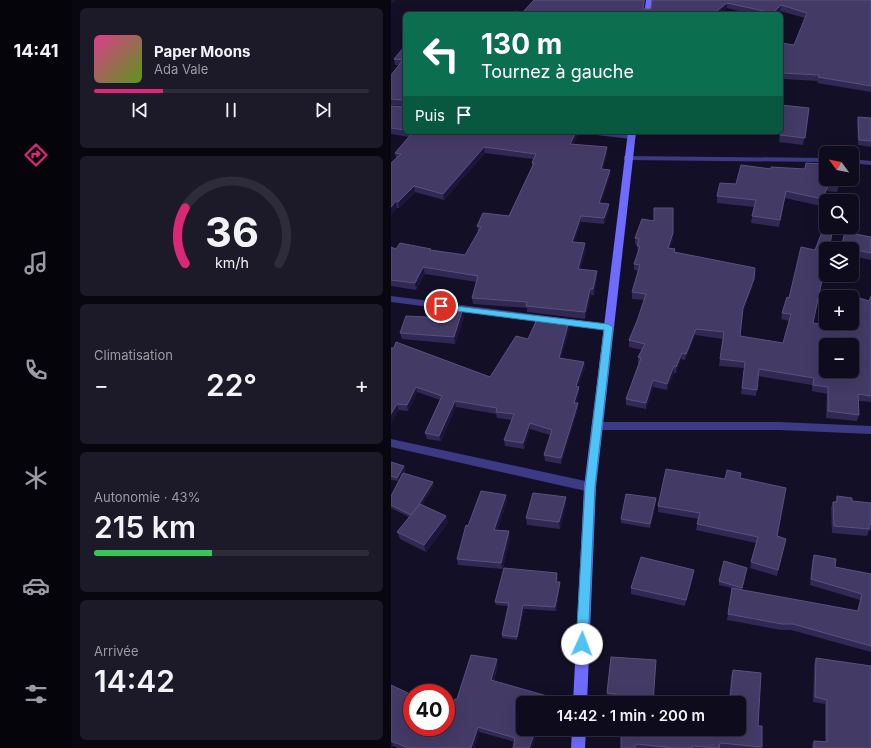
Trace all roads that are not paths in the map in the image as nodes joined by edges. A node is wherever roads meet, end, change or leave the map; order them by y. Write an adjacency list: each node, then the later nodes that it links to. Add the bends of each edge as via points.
1 (649, 0): 2 (street)
2 (647, 12)
3 (617, 134): 4 (street)
4 (631, 135): 5 (street)
5 (627, 158): 6 (street); 10 (street)
6 (819, 160)
7 (859, 161): 8 (street)
8 (871, 162)
9 (391, 299): 10 (street)
10 (608, 327): 11 (street)
11 (598, 426): 12 (street, via 779,426); 14 (street)
12 (871, 430)
13 (391, 443): 14 (street)
14 (590, 487): 15 (street)
15 (580, 696)
16 (579, 736): 17 (street)
17 (578, 748)

